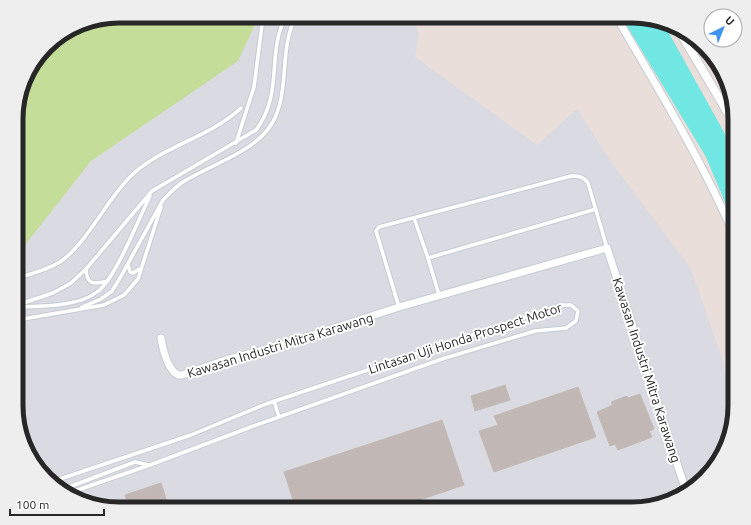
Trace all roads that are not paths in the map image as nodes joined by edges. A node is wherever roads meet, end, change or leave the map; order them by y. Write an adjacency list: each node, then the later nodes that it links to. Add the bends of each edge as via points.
1 (263, 23): 8 (lane, via 254,87)
2 (283, 23): 8 (lane, via 278,38 272,95 264,119 256,130)
3 (293, 23): 10 (lane, via 287,40 281,97 272,124 262,137 182,182)
4 (620, 23): 13 (street, via 675,117)
5 (684, 38): 7 (street)
6 (241, 108): 19 (lane, via 223,123 157,157 133,174 60,262 50,268)
7 (728, 113)
8 (236, 143): 9 (lane)
9 (152, 191): 18 (lane); 20 (lane)
10 (163, 200): 16 (lane); 17 (lane)
11 (596, 209): 12 (lane, Kawasan Industri Mitra Karawang, via 588,183 584,178 571,176); 14 (lane, Kawasan Industri Mitra Karawang); 15 (lane)
12 (414, 218): 15 (lane); 24 (lane, Kawasan Industri Mitra Karawang, via 379,227 376,231)
13 (728, 222)
14 (607, 248): 21 (street, Kawasan Industri Mitra Karawang); 32 (street, Kawasan Industri Mitra Karawang)
15 (428, 258): 21 (lane)
16 (128, 265): 17 (lane, via 130,272 133,273); 25 (lane, via 112,291)
17 (142, 268): 25 (lane, via 132,287 114,301)
18 (86, 269): 20 (lane, via 89,281 96,284); 22 (lane, via 53,293)
19 (23, 276)
20 (109, 280): 23 (lane, via 98,292 85,299 50,306)
21 (440, 296): 24 (street, Kawasan Industri Mitra Karawang)
22 (23, 304)
23 (23, 306)
24 (399, 307): 27 (street, Kawasan Industri Mitra Karawang, via 178,376 171,369)
25 (82, 308): 26 (lane)
26 (23, 319)
27 (161, 338)
28 (274, 402): 29 (lane); 29 (lane, Lintasan Uji Honda Prospect Motor, via 562,305 571,304 578,311 576,321 566,328 535,331 442,359); 31 (lane, Lintasan Uji Honda Prospect Motor, via 191,435)
29 (279, 417): 30 (lane, Lintasan Uji Honda Prospect Motor)
30 (150, 465): 33 (lane, Lintasan Uji Honda Prospect Motor, via 136,462); 34 (lane, Lintasan Uji Honda Prospect Motor)
31 (58, 480)
32 (684, 486)
33 (68, 487)
34 (74, 490)

